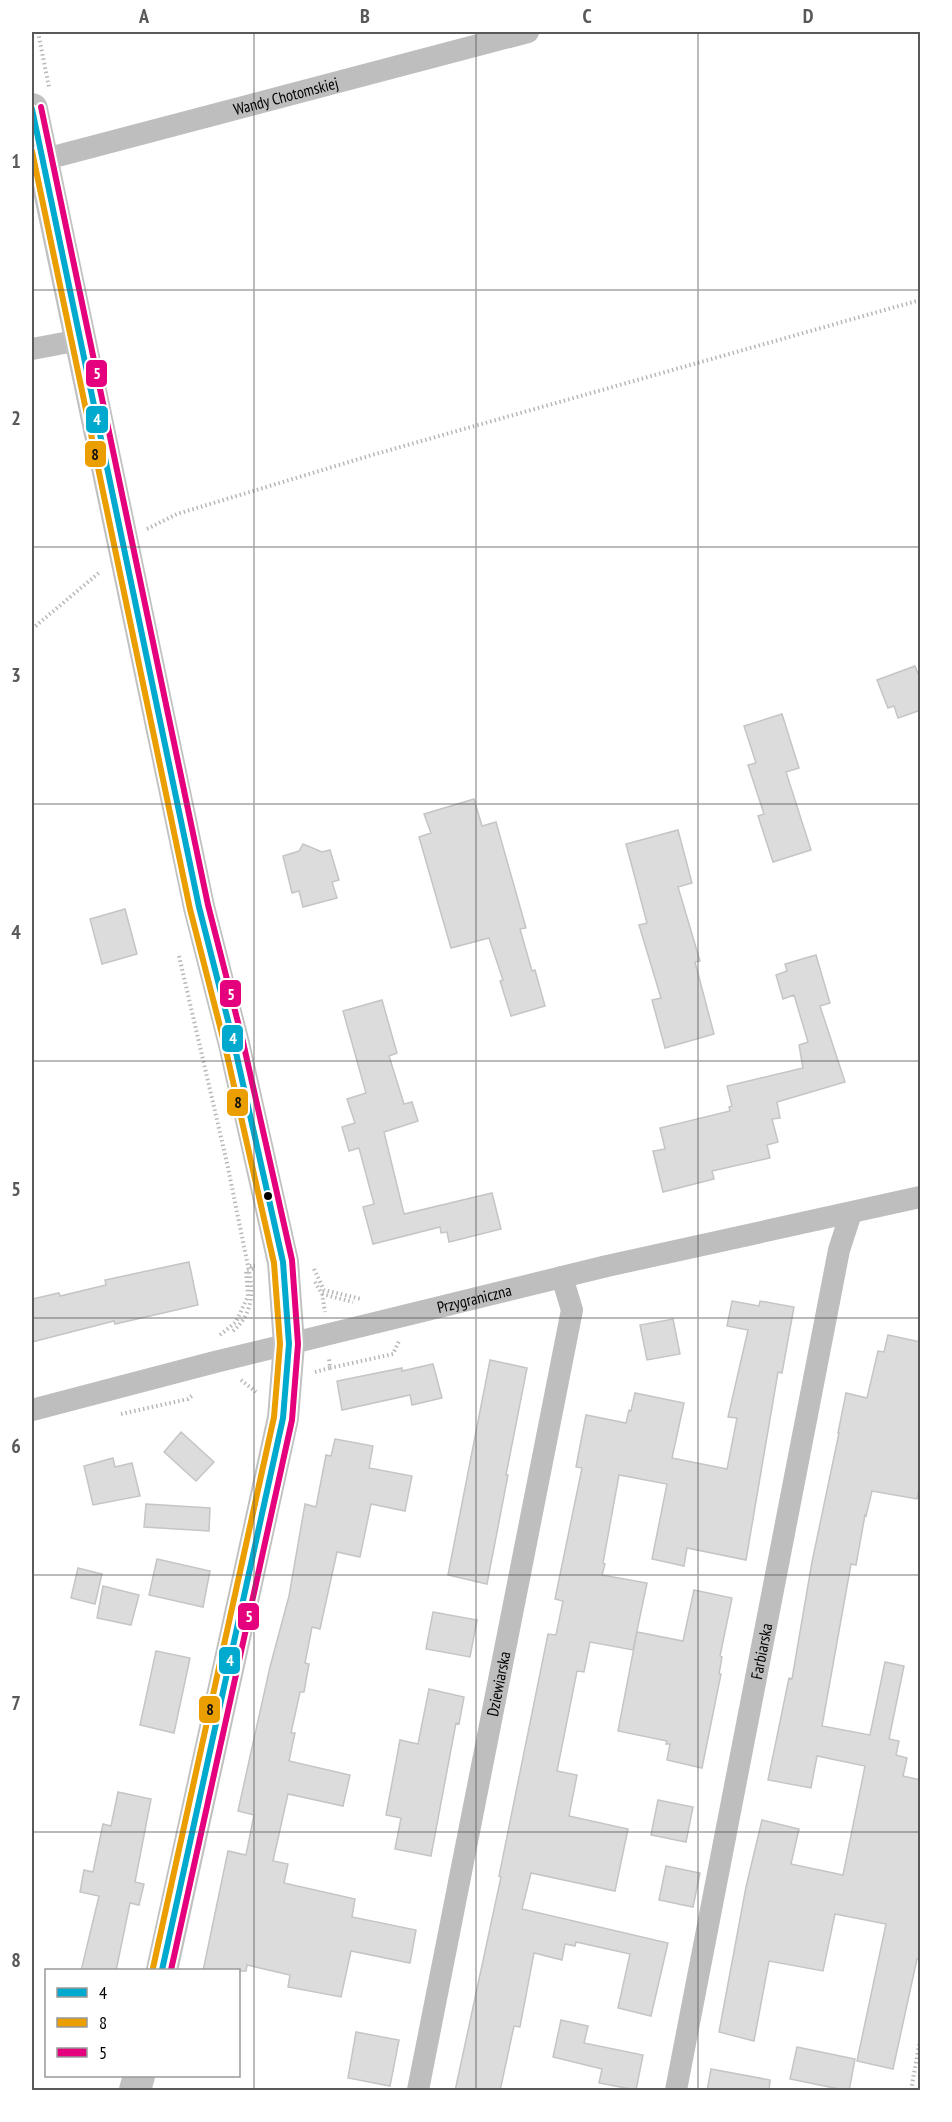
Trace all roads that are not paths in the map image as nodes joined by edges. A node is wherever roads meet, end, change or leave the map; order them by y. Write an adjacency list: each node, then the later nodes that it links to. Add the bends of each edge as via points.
1 (528, 32): 3 (street, Wandy Chotomskiej)
2 (32, 109): 3 (street)
3 (42, 160): 4 (street)
4 (80, 340): 5 (street); 9 (street, via 195,885 284,1262)
5 (32, 349)
6 (921, 1197): 7 (street, Przygraniczna)
7 (851, 1213): 8 (street, Przygraniczna); 13 (street, Farbiarska, via 839,1250)
8 (562, 1277): 9 (street, Przygraniczna); 12 (street, Dziewiarska, via 572,1310)
9 (290, 1344): 10 (street, Przygraniczna); 11 (street, via 283,1418)
10 (32, 1410)
11 (162, 1969)
12 (418, 2091)
13 (676, 2091)

